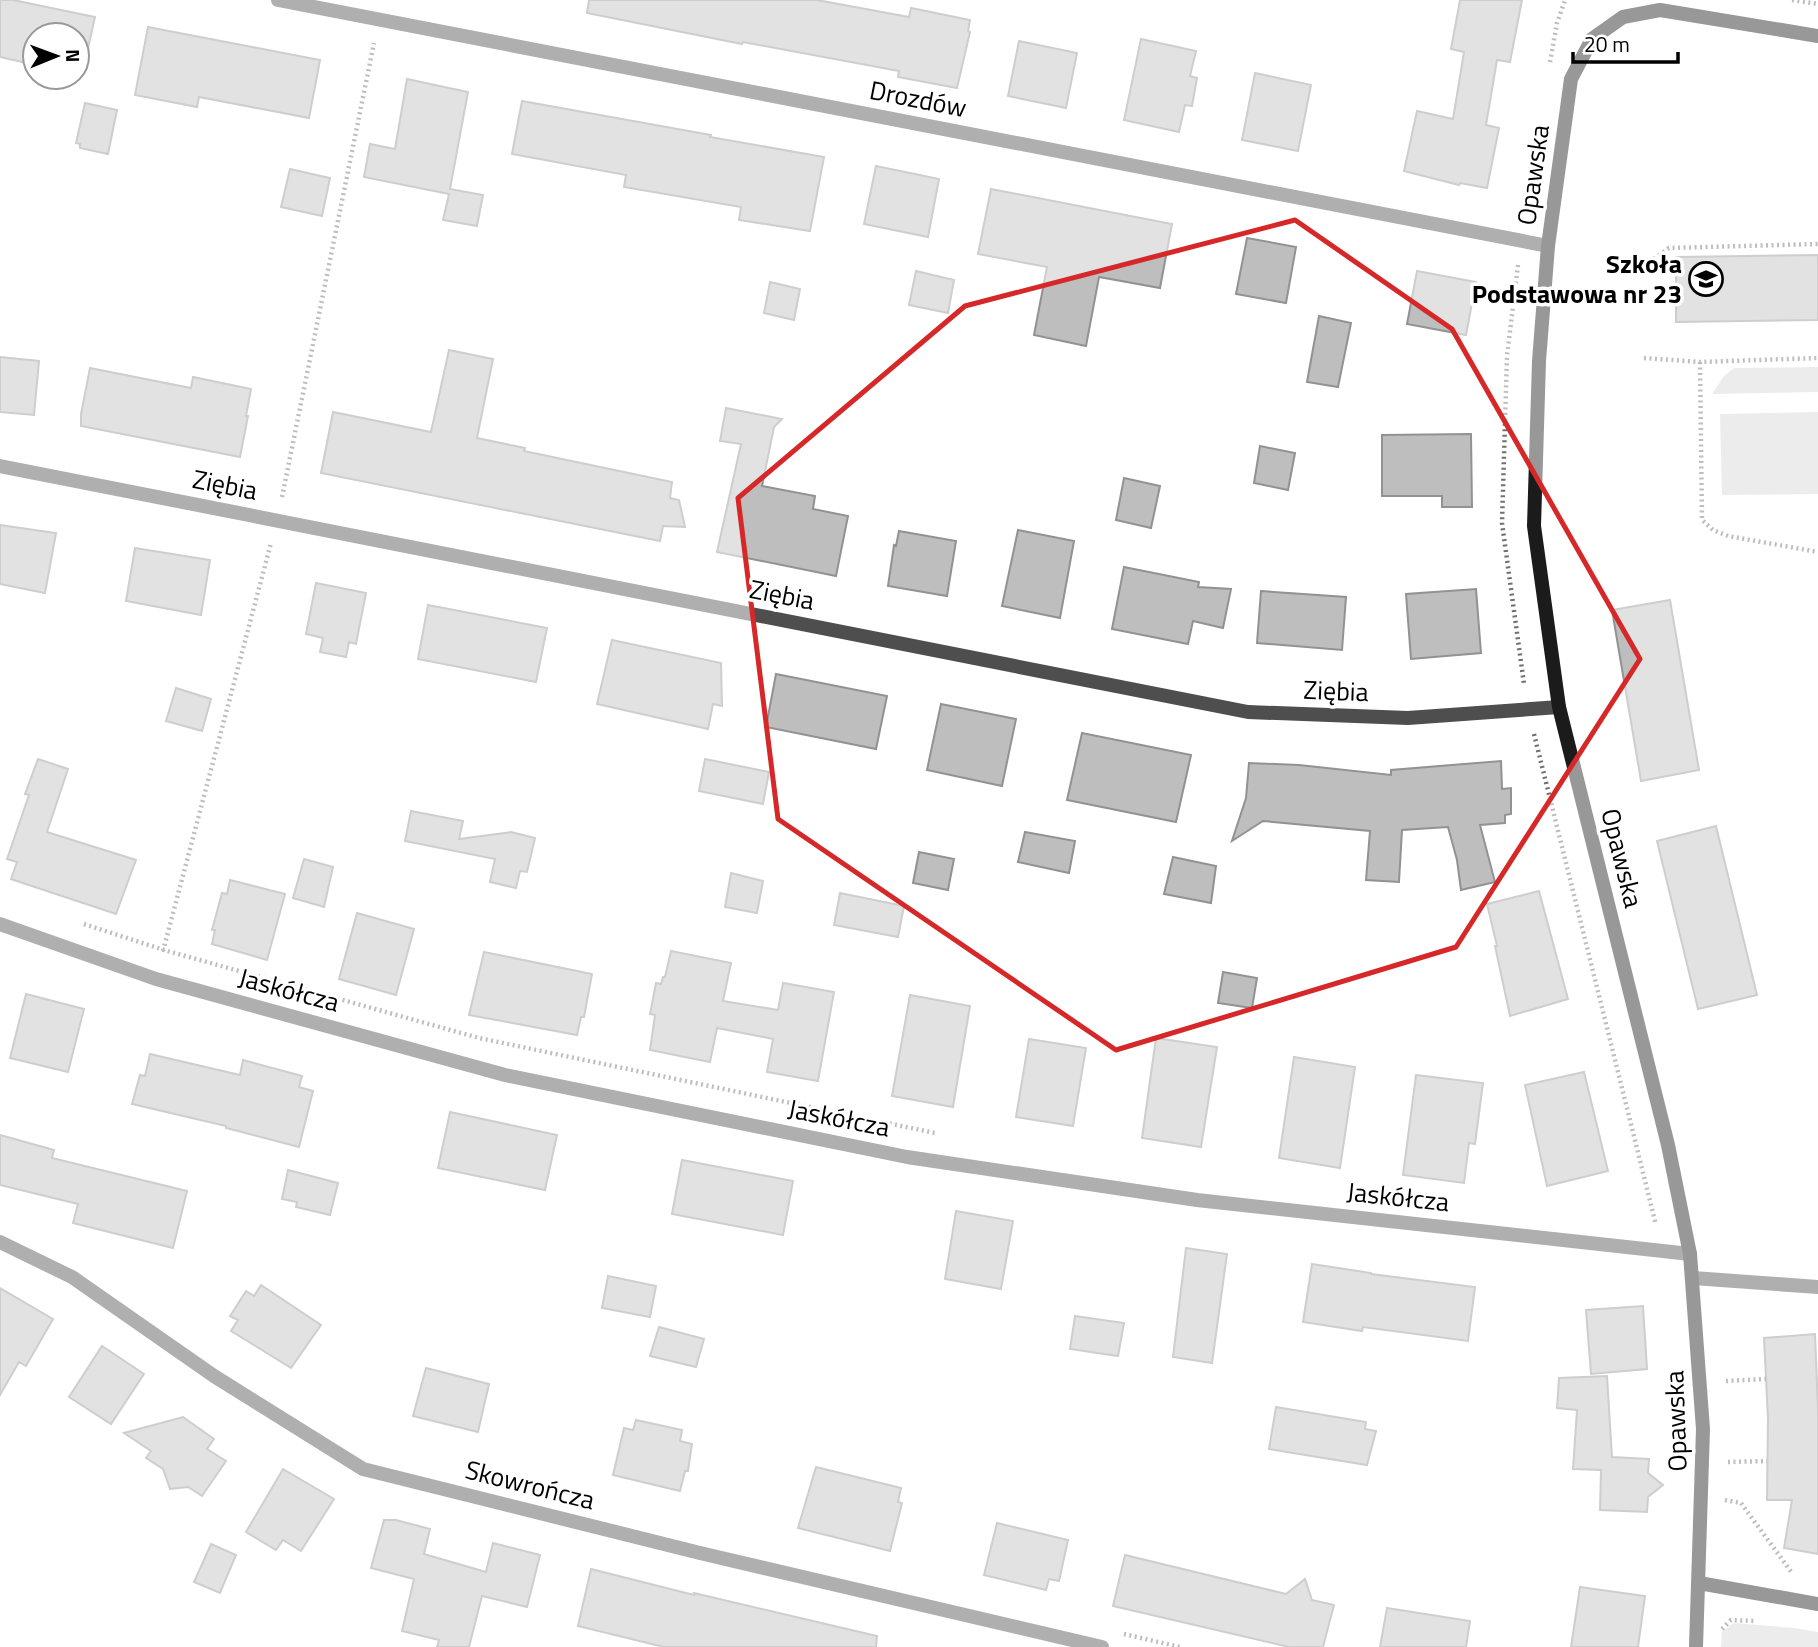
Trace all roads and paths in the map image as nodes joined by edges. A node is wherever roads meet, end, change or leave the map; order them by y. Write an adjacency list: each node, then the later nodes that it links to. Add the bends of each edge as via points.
1 (278, 0): 6 (street, Drozdów)
2 (1791, 0): 3 (path)
3 (1818, 4)
4 (1818, 36): 6 (street, Opawska, via 1660,10 1623,17 1592,39 1571,79)
5 (1818, 244): 7 (path, via 1669,248)
6 (1548, 246): 13 (street, Opawska, via 1534,526)
7 (1644, 265)
8 (1644, 358): 10 (path)
9 (1818, 358): 10 (path)
10 (1700, 362): 12 (path, via 1702,520 1728,536)
11 (0, 466): 13 (street, Ziębia, via 1248,712 1408,718)
12 (1818, 552)
13 (1559, 707): 20 (street, Opawska, via 1668,1145)
14 (1531, 722): 19 (path)
15 (0, 924): 19 (street, Jaskółcza, via 156,979 505,1075 907,1157 1198,1200)
16 (164, 950): 17 (path, via 479,1038)
17 (940, 1134)
18 (0, 1242): 34 (street, Skowrończa, via 72,1277 214,1376 363,1469)
19 (1662, 1251): 20 (street, Jaskółcza)
20 (1690, 1254): 21 (street, Opawska)
21 (1693, 1278): 22 (street); 29 (street, Opawska, via 1703,1429)
22 (1818, 1287)
23 (1766, 1379): 24 (path)
24 (1726, 1381)
25 (1767, 1461): 26 (path)
26 (1728, 1462)
27 (1729, 1501): 28 (path, via 1741,1503)
28 (1797, 1580)
29 (1699, 1583): 30 (street); 36 (street, Opawska)
30 (1818, 1604)
31 (1758, 1622): 33 (path, via 1731,1618 1722,1628)
32 (1113, 1631): 35 (path)
33 (1721, 1639)
34 (1102, 1647)
35 (1180, 1647)
36 (1696, 1647)

